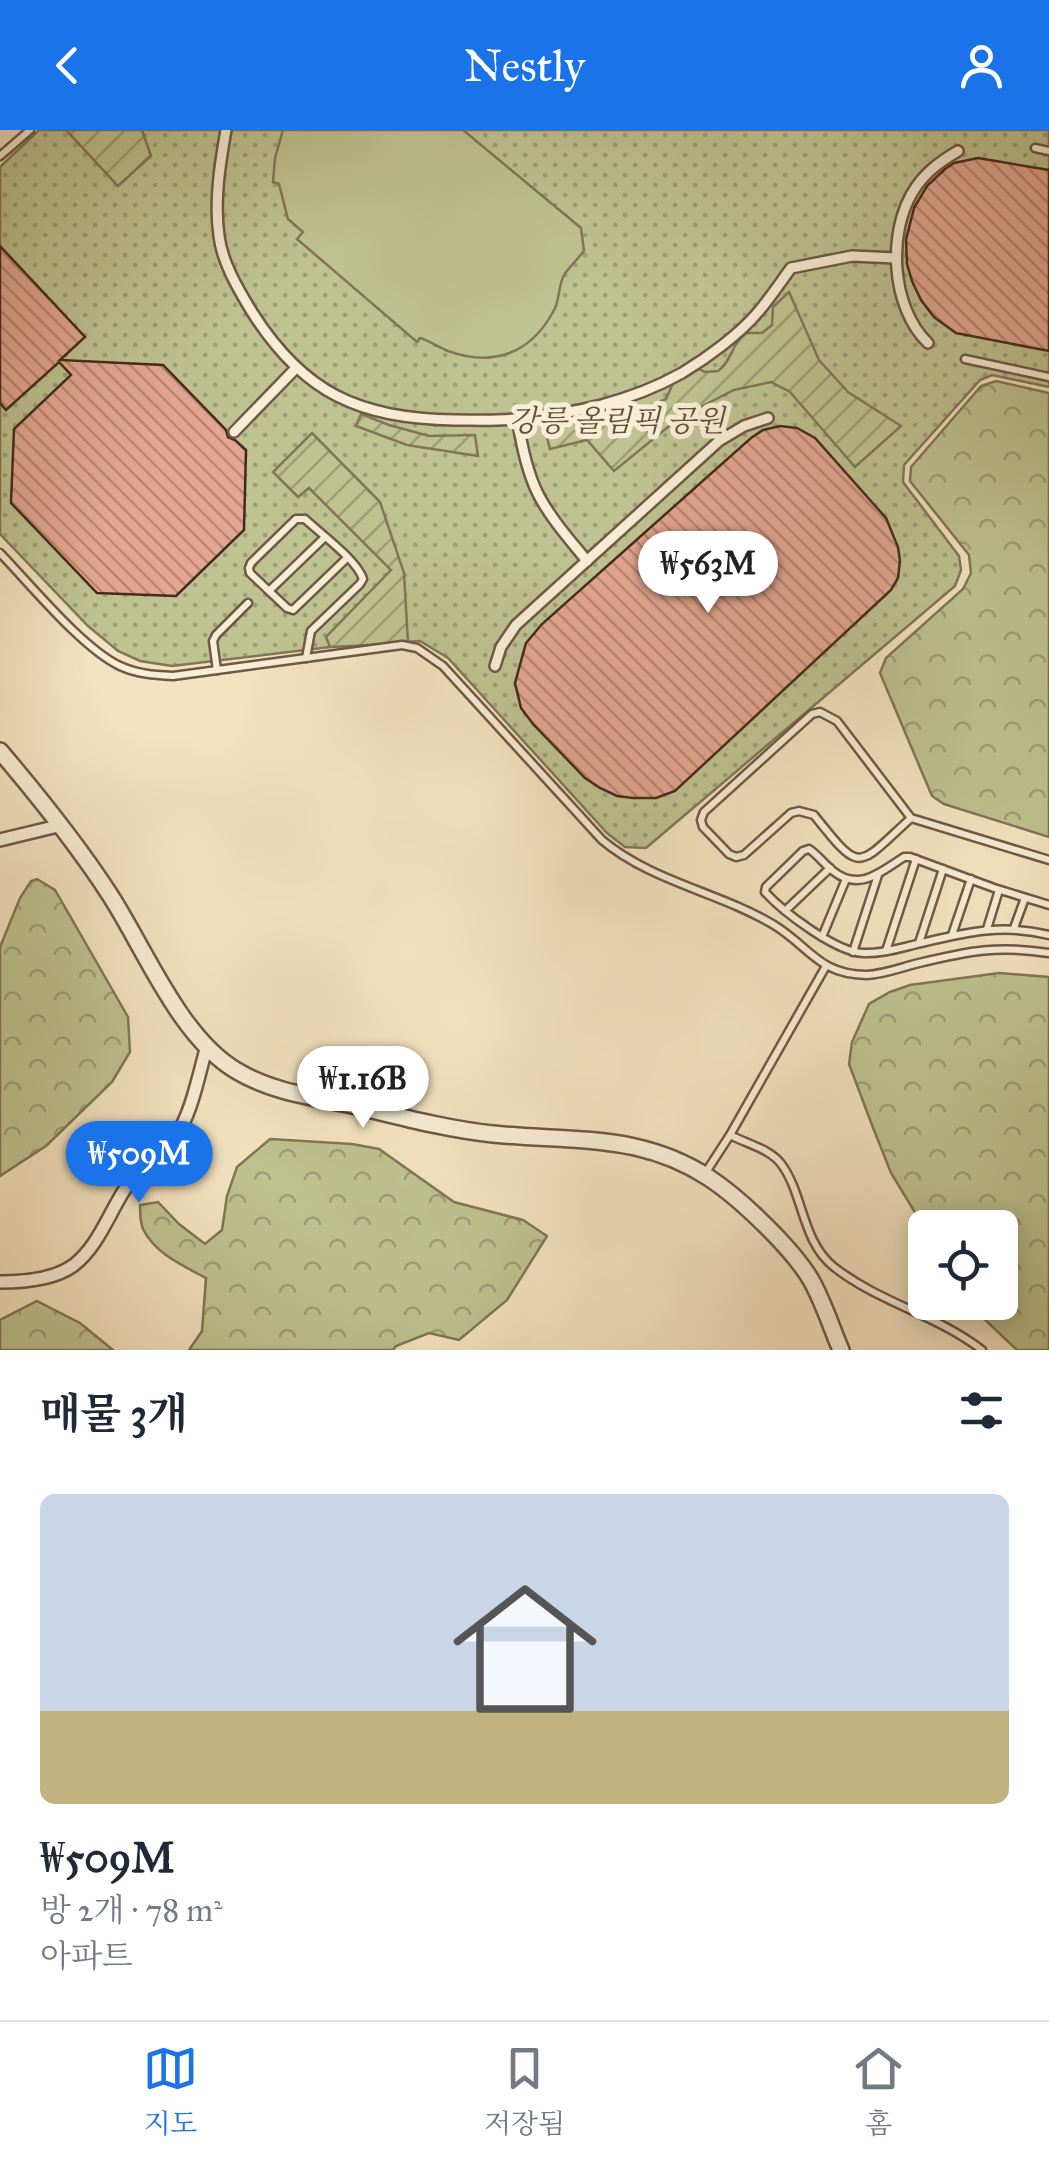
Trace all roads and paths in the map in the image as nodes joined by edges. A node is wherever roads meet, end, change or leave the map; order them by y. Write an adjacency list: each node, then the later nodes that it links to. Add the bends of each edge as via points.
1 (30, 130): 6 (lane)
2 (226, 130): 10 (street, via 217,202 224,258 268,337)
3 (1034, 148): 5 (lane)
4 (958, 151): 7 (street, via 914,190)
5 (1049, 151)
6 (0, 156)
7 (896, 258): 8 (street, via 900,297); 13 (street, via 852,256 791,268 757,314 681,373 585,410)
8 (928, 343)
9 (965, 359): 11 (lane)
10 (296, 368): 13 (street, via 326,391 388,415); 14 (street)
11 (1049, 377)
12 (768, 418): 18 (street, via 719,442)
13 (518, 419): 18 (street, via 538,494)
14 (234, 432)
15 (324, 538): 17 (lane); 19 (lane); 19 (lane, via 296,518 249,568)
16 (0, 553): 23 (lane, via 111,661 158,675)
17 (347, 558): 19 (lane, via 293,610); 21 (lane, via 363,579 311,631)
18 (587, 561): 22 (street, via 516,625)
19 (269, 591)
20 (248, 603): 23 (lane, via 213,641)
21 (306, 658): 23 (lane); 48 (lane, via 417,648 444,666 620,855 756,915)
22 (495, 666)
23 (216, 670)
24 (0, 751): 26 (street)
25 (911, 818): 25 (lane, via 837,721 820,712 701,820 736,856 790,813 807,812 859,859); 29 (lane)
26 (62, 825): 27 (street); 49 (street)
27 (0, 840)
28 (916, 859): 31 (lane); 32 (lane, via 904,857); 45 (lane)
29 (1049, 860)
30 (830, 868): 33 (lane); 38 (lane); 38 (lane, via 814,851 803,850 764,892)
31 (943, 869): 34 (lane); 44 (lane)
32 (878, 874): 33 (lane, via 860,882); 46 (lane)
33 (846, 879): 43 (lane)
34 (971, 880): 35 (lane); 42 (lane)
35 (999, 890): 36 (lane); 40 (lane)
36 (1025, 898): 37 (lane); 39 (lane)
37 (1049, 905)
38 (786, 910): 43 (lane)
39 (1014, 928): 40 (lane); 41 (lane)
40 (987, 930): 42 (lane)
41 (1049, 935)
42 (952, 936): 44 (lane)
43 (822, 937): 46 (lane)
44 (920, 943): 45 (lane)
45 (886, 951): 46 (lane)
46 (854, 952)
47 (1049, 953): 48 (lane, via 995,948 883,974)
48 (826, 966): 50 (lane)
49 (207, 1046): 51 (street, via 269,1087 462,1130 635,1147); 52 (street, via 183,1124 131,1179 73,1265 51,1276)
50 (730, 1134): 51 (lane); 54 (lane, via 783,1166 811,1236 832,1266)
51 (705, 1173): 53 (street, via 790,1250 810,1278)
52 (0, 1282)
53 (841, 1350)
54 (982, 1350)

